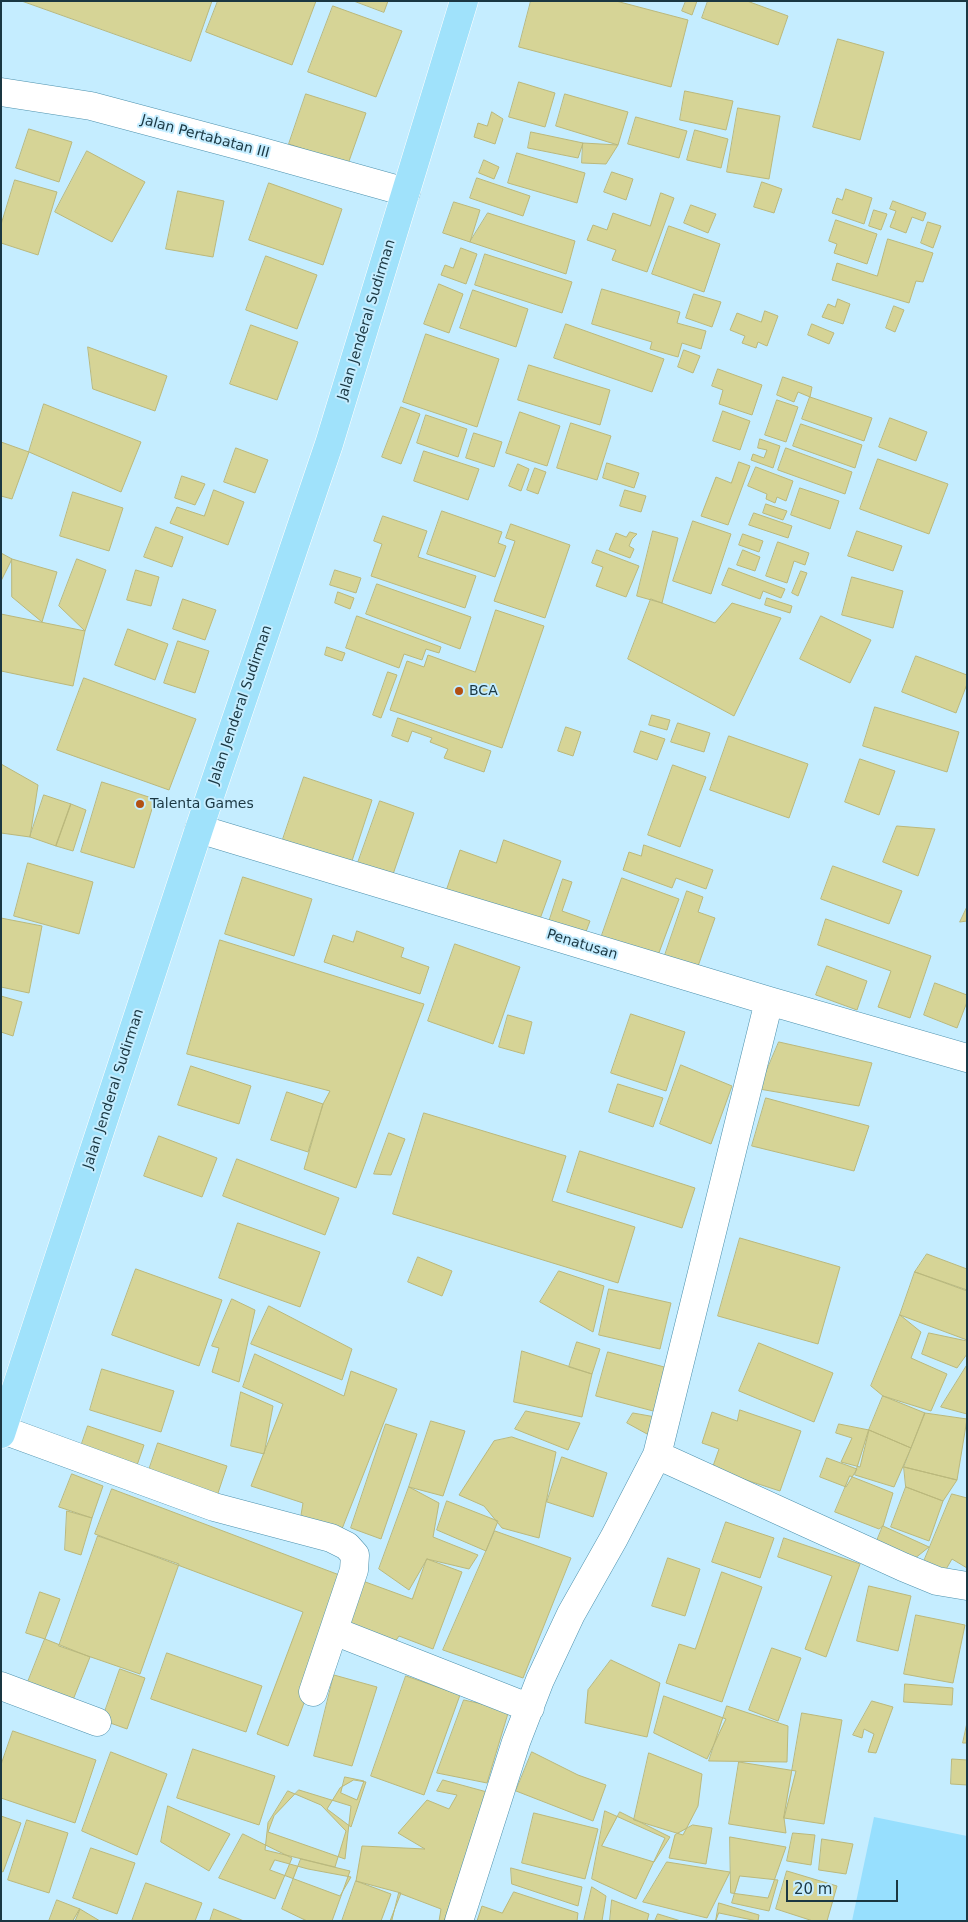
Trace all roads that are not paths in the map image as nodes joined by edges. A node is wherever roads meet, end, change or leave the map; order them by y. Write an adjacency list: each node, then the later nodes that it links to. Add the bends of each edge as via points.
1 (464, 1): 3 (main road, Jalan Jenderal Sudirman)
2 (1, 92): 3 (street, Jalan Pertabatan III, via 91,106)
3 (406, 192): 4 (main road, Jalan Jenderal Sudirman, via 329,444)
4 (199, 829): 5 (street, Penatusan); 7 (main road, Jalan Jenderal Sudirman)
5 (769, 1001): 6 (street, Penatusan); 8 (street)
6 (967, 1058)
7 (2, 1432): 10 (street, via 214,1507 341,1542 355,1556 354,1570)
8 (658, 1455): 9 (street, via 903,1568 937,1581); 13 (street, via 571,1614)
9 (967, 1586)
10 (334, 1631): 12 (street); 13 (street)
11 (1, 1686): 14 (street)
12 (313, 1692)
13 (530, 1708): 15 (street, via 516,1742)
14 (97, 1722)
15 (459, 1921)

